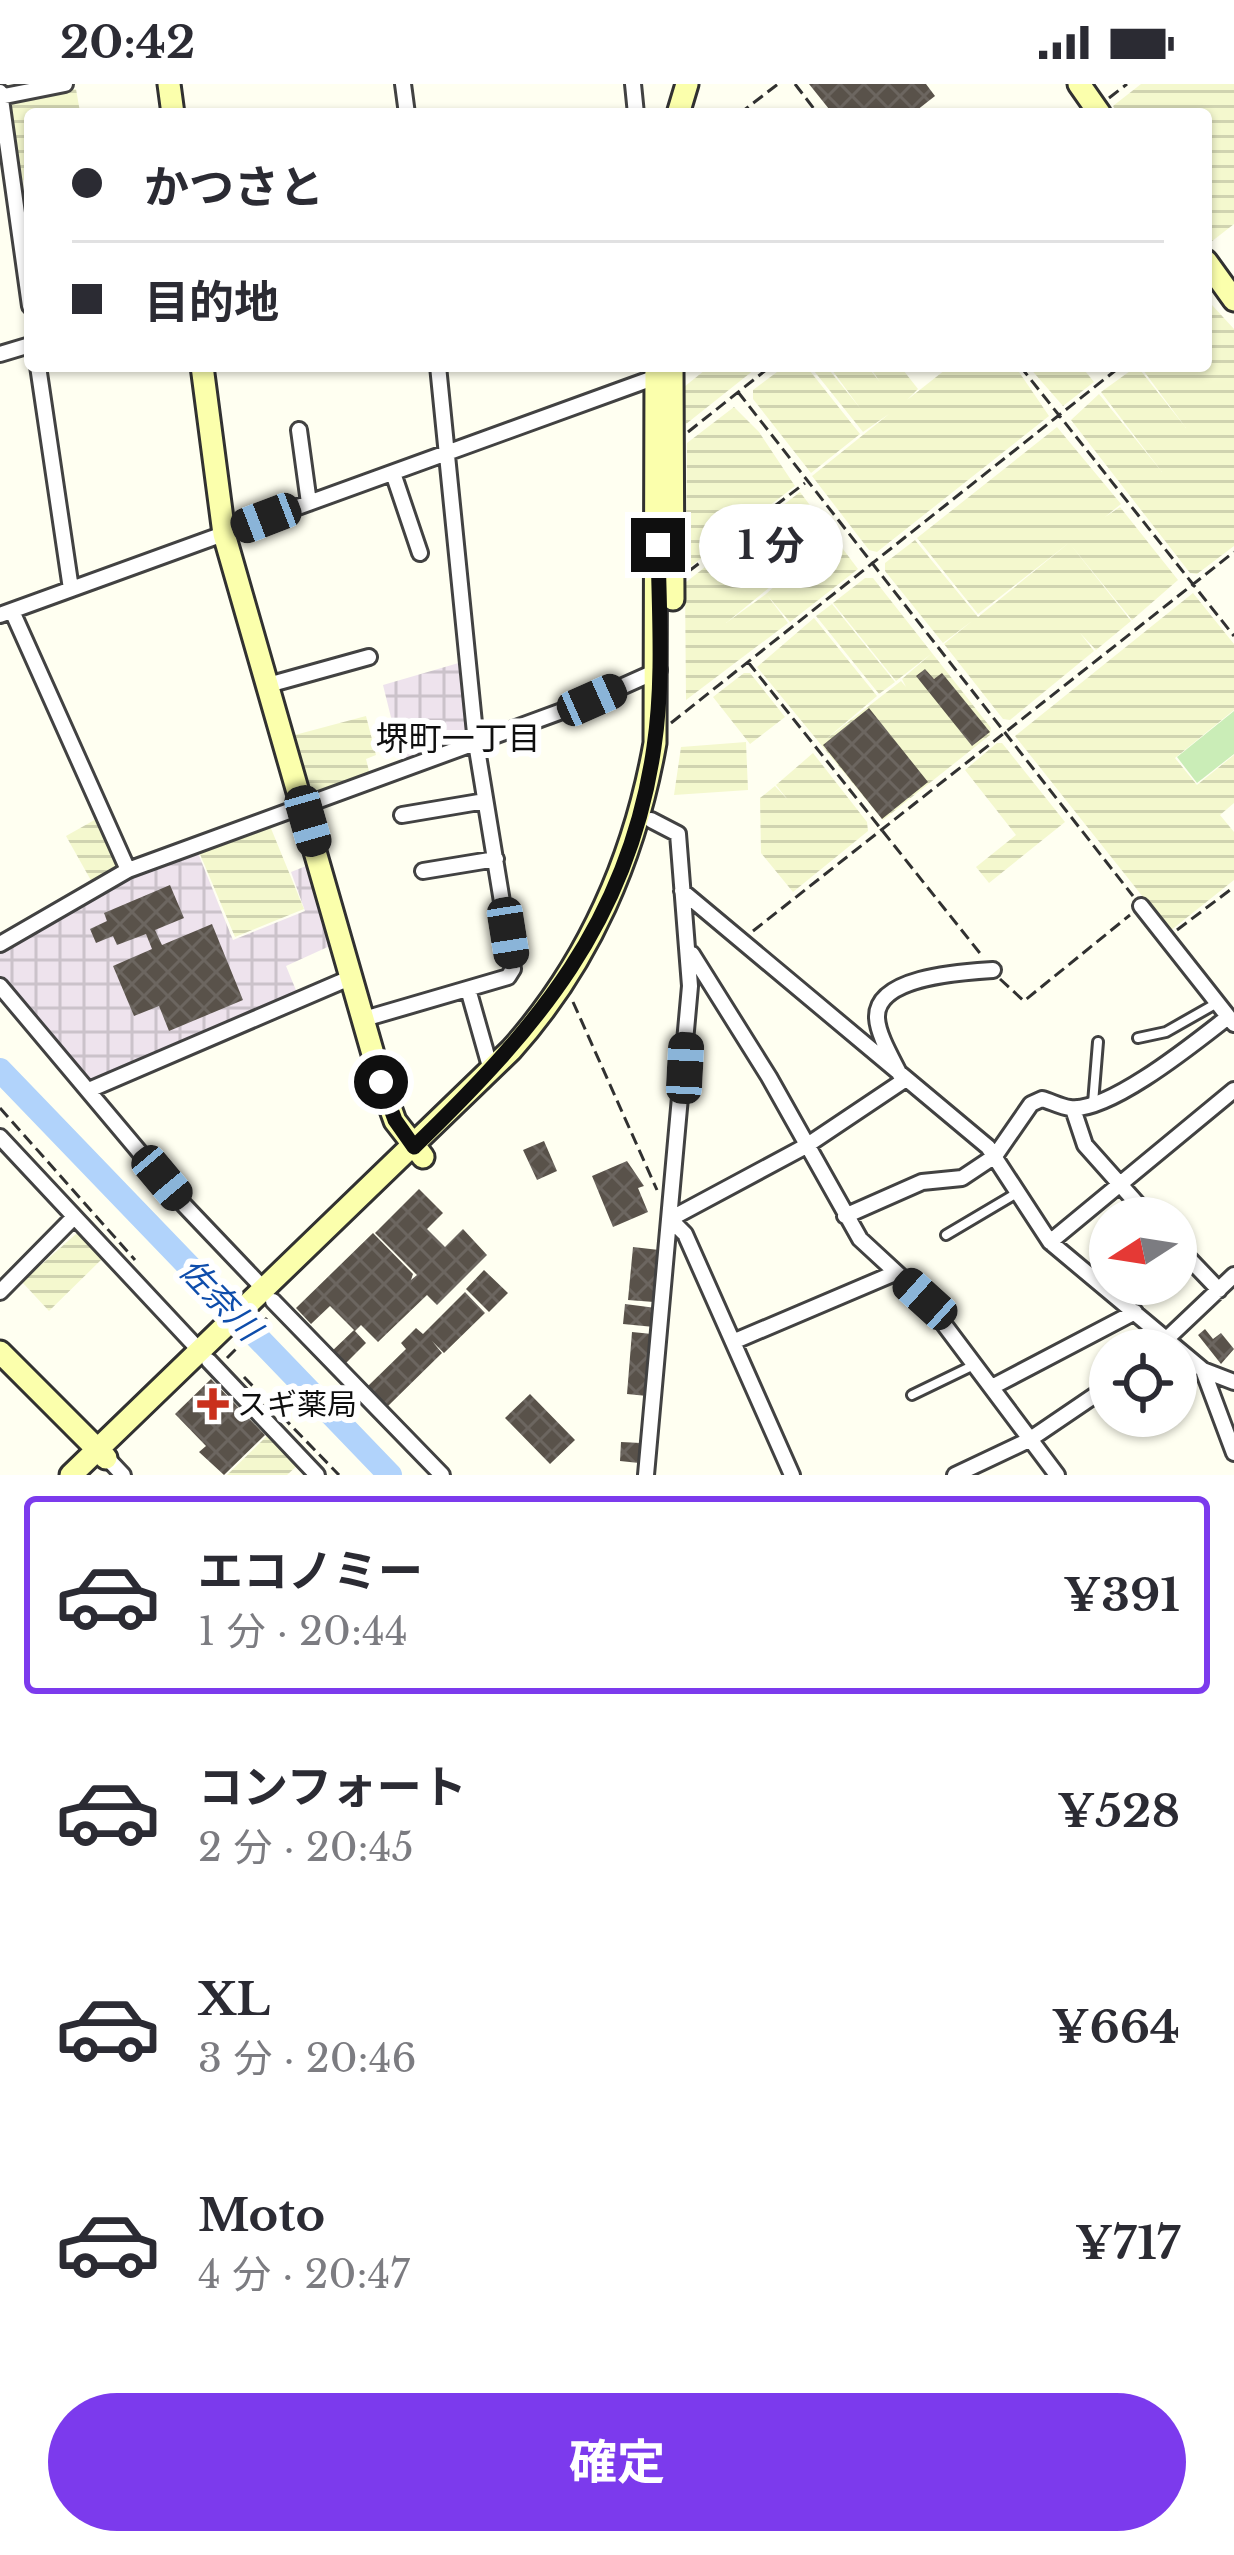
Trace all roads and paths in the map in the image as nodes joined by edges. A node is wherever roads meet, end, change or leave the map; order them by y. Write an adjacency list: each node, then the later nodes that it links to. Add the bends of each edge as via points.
1 (65, 84): 4 (street)
2 (778, 84): 5 (path)
3 (795, 84): 6 (path)
4 (0, 95): 7 (street)
5 (747, 108)
6 (813, 108)
7 (24, 264)
8 (1212, 269): 9 (street)
9 (1234, 300)
10 (39, 372): 33 (street)
11 (203, 372): 27 (street)
12 (439, 372): 23 (street)
13 (657, 372): 23 (street)
14 (662, 372): 22 (street)
15 (662, 372): 38 (street)
16 (763, 372): 19 (path)
17 (1025, 372): 20 (path)
18 (1114, 372): 20 (path)
19 (738, 392): 22 (path); 25 (path)
20 (1060, 415): 30 (path); 32 (path)
21 (299, 430): 26 (street)
22 (672, 444): 31 (street)
23 (448, 454): 24 (street); 42 (street)
24 (393, 473): 26 (street); 29 (street)
25 (806, 482): 30 (path); 31 (path)
26 (309, 503): 27 (street)
27 (224, 534): 33 (street); 39 (street)
28 (1234, 552): 32 (path)
29 (420, 553)
30 (871, 566): 37 (path); 41 (path)
31 (673, 584): 40 (street)
32 (1192, 584): 35 (path); 41 (path)
33 (71, 589): 34 (street)
34 (6, 613): 49 (street)
35 (1234, 636)
36 (369, 657): 39 (street)
37 (748, 662): 40 (path); 47 (path)
38 (659, 670): 42 (street); 68 (street, via 646,795 616,882 570,973)
39 (268, 685): 44 (street)
40 (670, 724): 46 (street)
41 (1004, 732): 47 (path); 53 (path)
42 (476, 743): 43 (street); 44 (street)
43 (485, 801): 45 (street); 48 (street)
44 (303, 807): 49 (street); 59 (street)
45 (402, 815)
46 (651, 820): 52 (street, via 678,834); 62 (street, via 615,920)
47 (881, 829): 55 (path); 58 (path)
48 (496, 860): 50 (street); 61 (street, via 513,969)
49 (128, 870): 56 (street)
50 (423, 871)
51 (1234, 887): 54 (path)
52 (682, 891): 55 (street); 57 (street)
53 (1141, 906): 54 (street); 58 (path, via 1024,1001)
54 (1166, 938): 63 (street)
55 (742, 940): 69 (street)
56 (0, 944)
57 (689, 950): 76 (street); 84 (street)
58 (993, 970): 69 (street, via 900,986 878,1010)
59 (352, 977): 64 (street); 70 (street)
60 (0, 986): 70 (street)
61 (468, 989): 64 (street); 68 (street)
62 (570, 996): 77 (street, via 521,1059); 84 (path)
63 (1217, 1003): 65 (street); 66 (lane)
64 (364, 1019): 77 (street, via 395,1120)
65 (1231, 1020): 72 (street, via 1162,1069)
66 (1138, 1038)
67 (1098, 1042): 72 (lane)
68 (491, 1070): 77 (street)
69 (903, 1081): 76 (street); 78 (street)
70 (88, 1090): 93 (street)
71 (1234, 1090): 79 (street)
72 (1093, 1102): 74 (street)
73 (0, 1108): 88 (path)
74 (1073, 1109): 78 (street, via 1042,1099 1030,1104); 79 (street, via 1085,1145)
75 (0, 1137): 83 (street)
76 (806, 1146): 82 (street); 84 (street)
77 (418, 1152): 93 (street)
78 (994, 1156): 80 (street); 82 (street, via 962,1178 922,1183)
79 (1119, 1186): 81 (street); 86 (street)
80 (1018, 1192): 85 (lane); 86 (street)
81 (1130, 1197)
82 (845, 1216): 89 (street)
83 (72, 1219): 92 (street); 99 (street)
84 (670, 1220): 97 (street, via 685,1234); 116 (street)
85 (946, 1235)
86 (1050, 1241): 94 (street)
87 (1197, 1267): 91 (street)
88 (146, 1272)
89 (895, 1273): 97 (street); 101 (street)
90 (1234, 1275): 91 (street)
91 (1219, 1290): 96 (street)
92 (0, 1292)
93 (267, 1301): 99 (street); 99 (path); 115 (street)
94 (1135, 1312): 95 (street); 105 (street)
95 (1158, 1329)
96 (1178, 1329)
97 (735, 1341): 117 (street)
98 (0, 1352): 110 (street)
99 (213, 1353): 110 (street); 113 (street)
100 (1197, 1364): 102 (street)
101 (974, 1365): 105 (street); 106 (lane)
102 (1203, 1370): 104 (street); 109 (street)
103 (241, 1373): 114 (path)
104 (1234, 1382)
105 (992, 1388): 108 (street)
106 (912, 1395)
107 (1089, 1399): 108 (street)
108 (1029, 1440): 118 (street); 119 (street)
109 (1234, 1453)
110 (109, 1461): 111 (street); 112 (street)
111 (71, 1475)
112 (89, 1475)
113 (317, 1475)
114 (339, 1475)
115 (442, 1475)
116 (646, 1475)
117 (792, 1475)
118 (955, 1475)
119 (1058, 1475)

